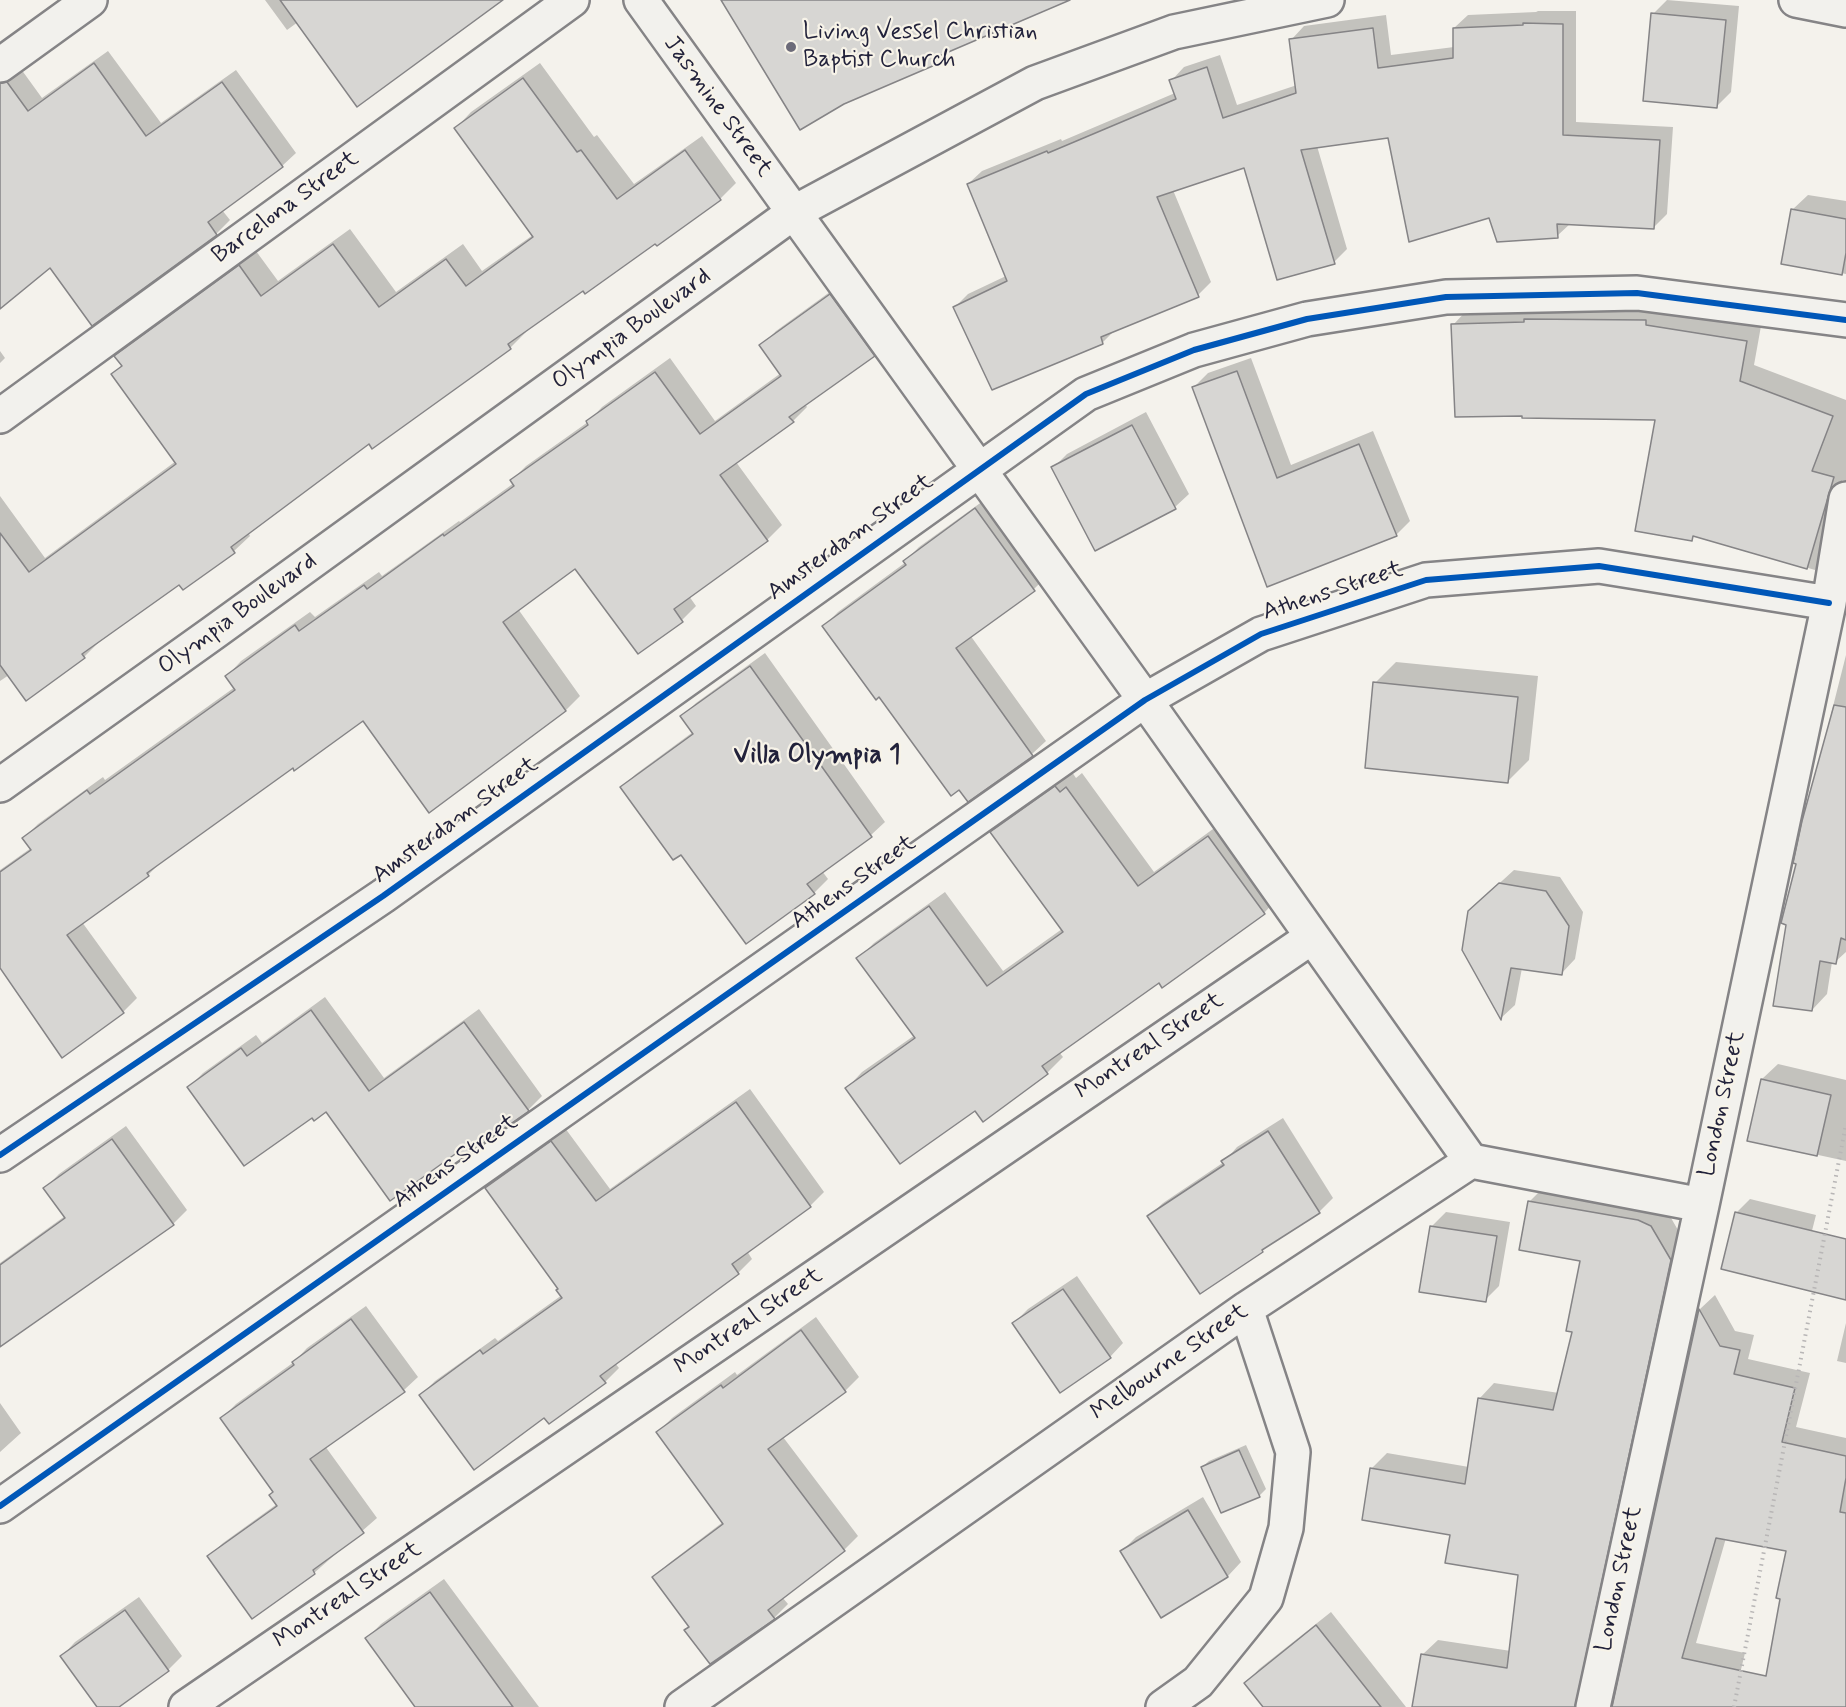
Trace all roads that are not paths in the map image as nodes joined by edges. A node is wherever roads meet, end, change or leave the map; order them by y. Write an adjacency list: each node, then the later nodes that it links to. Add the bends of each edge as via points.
1 (90, 0): 7 (street)
2 (572, 0): 10 (street, Barcelona Street)
3 (641, 0): 8 (street, Jasmine Street)
4 (1327, 0): 8 (street, Olympia Boulevard, via 1174,32 1035,83)
5 (1796, 0): 6 (street)
6 (1846, 10)
7 (0, 65)
8 (793, 213): 11 (street, Jasmine Street); 15 (street, Olympia Boulevard)
9 (1846, 321): 11 (street, Amsterdam Street, via 1637,292 1446,297 1306,319 1194,351 1086,394)
10 (0, 416)
11 (979, 469): 14 (street, Jasmine Street); 17 (street, Amsterdam Street, via 383,896)
12 (1846, 499): 13 (street, London Street)
13 (1829, 603): 14 (street, Athens Street, via 1599,566 1426,580 1261,634); 19 (street, London Street)
14 (1145, 700): 16 (street, Jasmine Street); 21 (street, Athens Street)
15 (0, 784)
16 (1311, 937): 18 (street, Jasmine Street); 22 (street, Montreal Street)
17 (0, 1155)
18 (1471, 1161): 19 (street); 20 (street, Melbourne Street)
19 (1702, 1205): 25 (street, London Street)
20 (1246, 1310): 23 (street, Melbourne Street); 24 (street, via 1293,1452 1286,1528 1266,1598 1198,1682)
21 (0, 1506)
22 (186, 1707)
23 (682, 1707)
24 (1163, 1707)
25 (1593, 1707)

